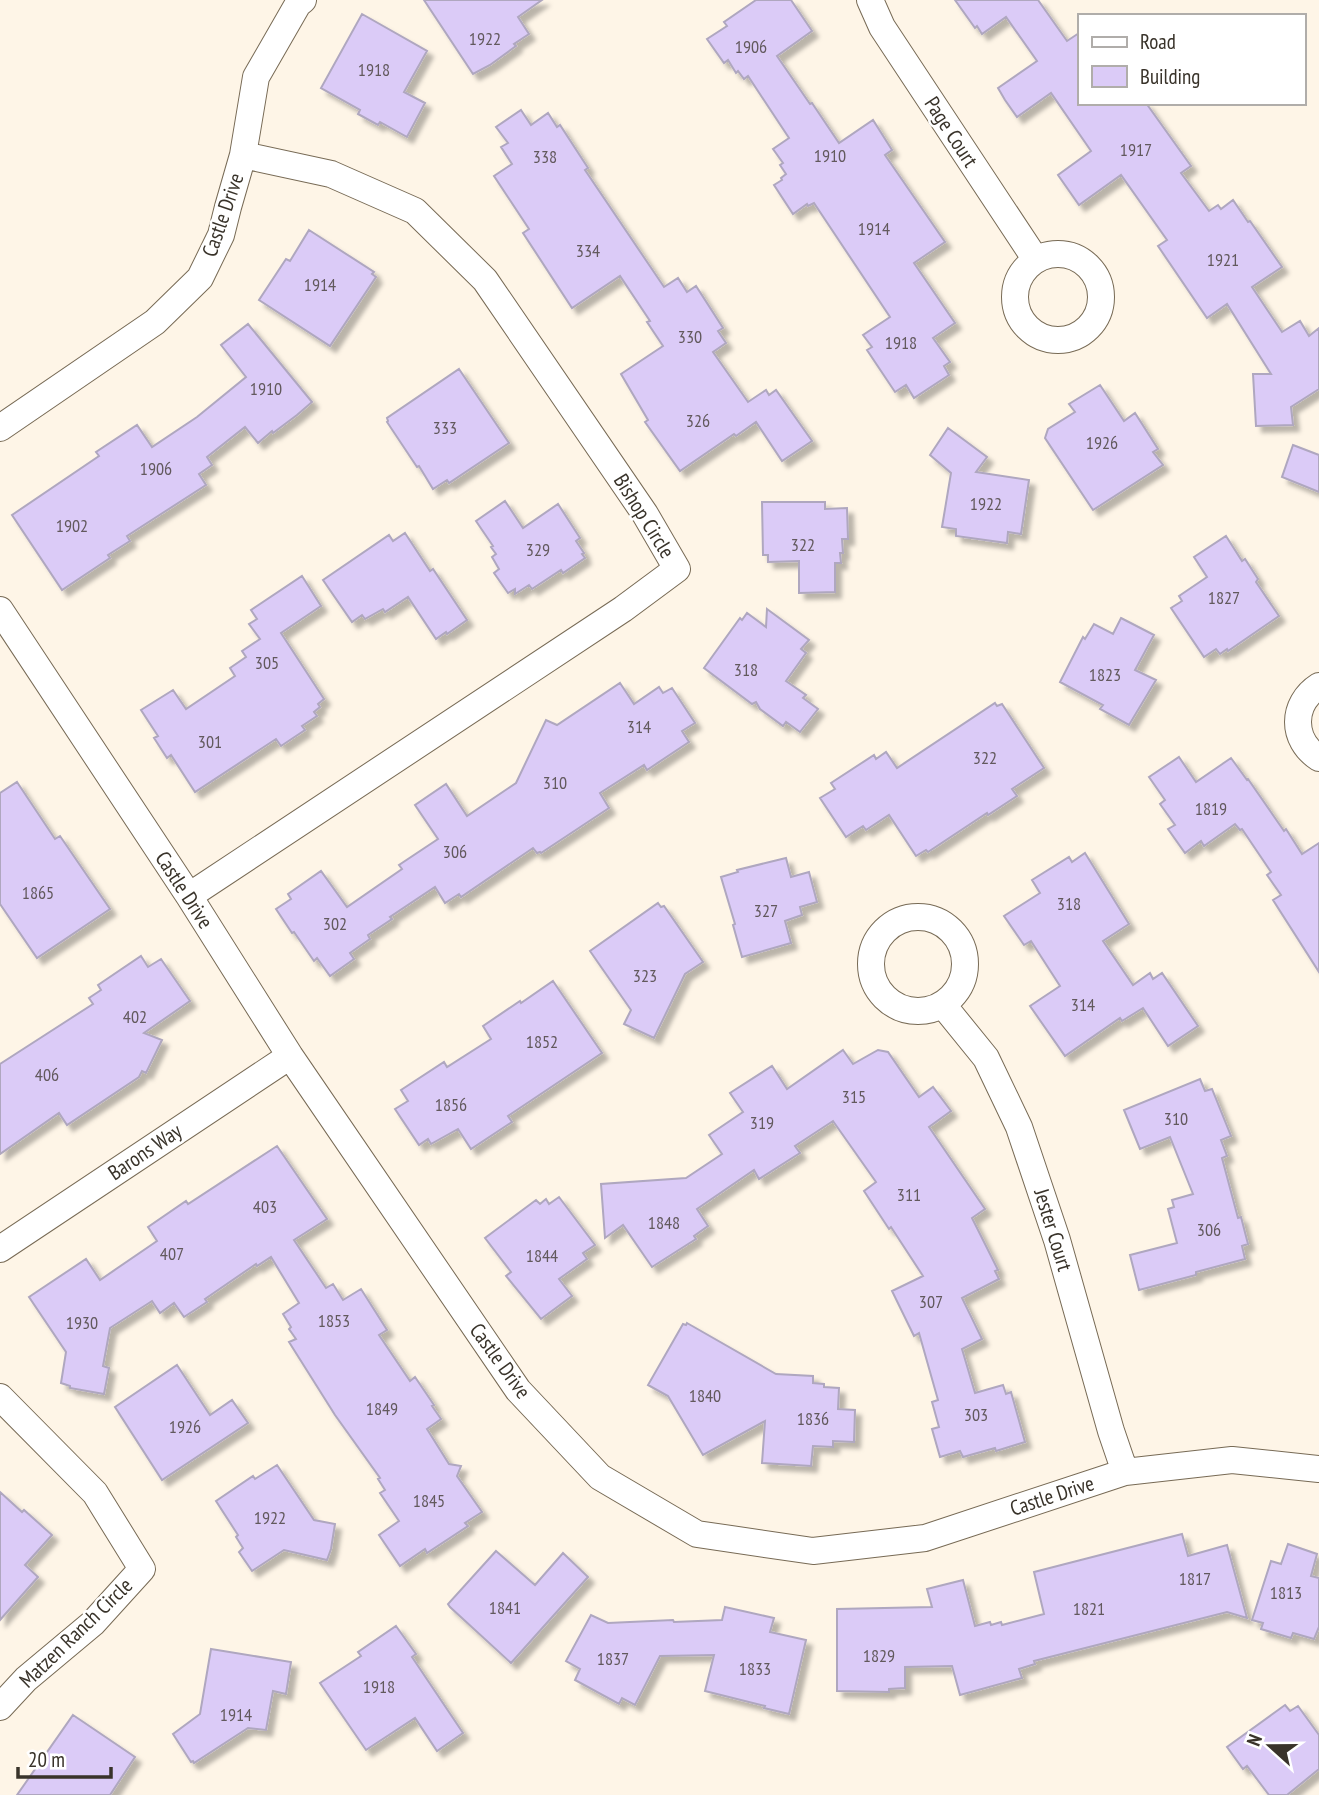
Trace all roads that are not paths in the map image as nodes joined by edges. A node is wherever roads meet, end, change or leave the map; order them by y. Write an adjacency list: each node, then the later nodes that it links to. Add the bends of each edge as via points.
1 (303, 0): 3 (street, Castle Drive, via 256,77)
2 (870, 0): 4 (street, Page Court, via 881,27)
3 (243, 155): 5 (street, Castle Drive, via 221,235 200,278 155,322); 9 (street, Bishop Circle, via 331,174 415,211 485,280 645,514 677,569)
4 (1036, 260)
5 (0, 428)
6 (0, 610): 9 (street, Castle Drive)
7 (1319, 686): 8 (street, via 1302,702 1298,716 1303,742)
8 (1319, 758)
9 (189, 896): 11 (street, Castle Drive)
10 (943, 1005): 15 (street, Jester Court, via 986,1059 1019,1126)
11 (290, 1056): 12 (street, Barons Way); 15 (street, Castle Drive, via 518,1390 600,1477 697,1534 813,1551 925,1538)
12 (0, 1249)
13 (0, 1397): 16 (street, Matzen Ranch Circle, via 95,1493 142,1569 93,1623)
14 (1319, 1469): 15 (street, Castle Drive, via 1232,1460)
15 (1125, 1472)
16 (0, 1707)

